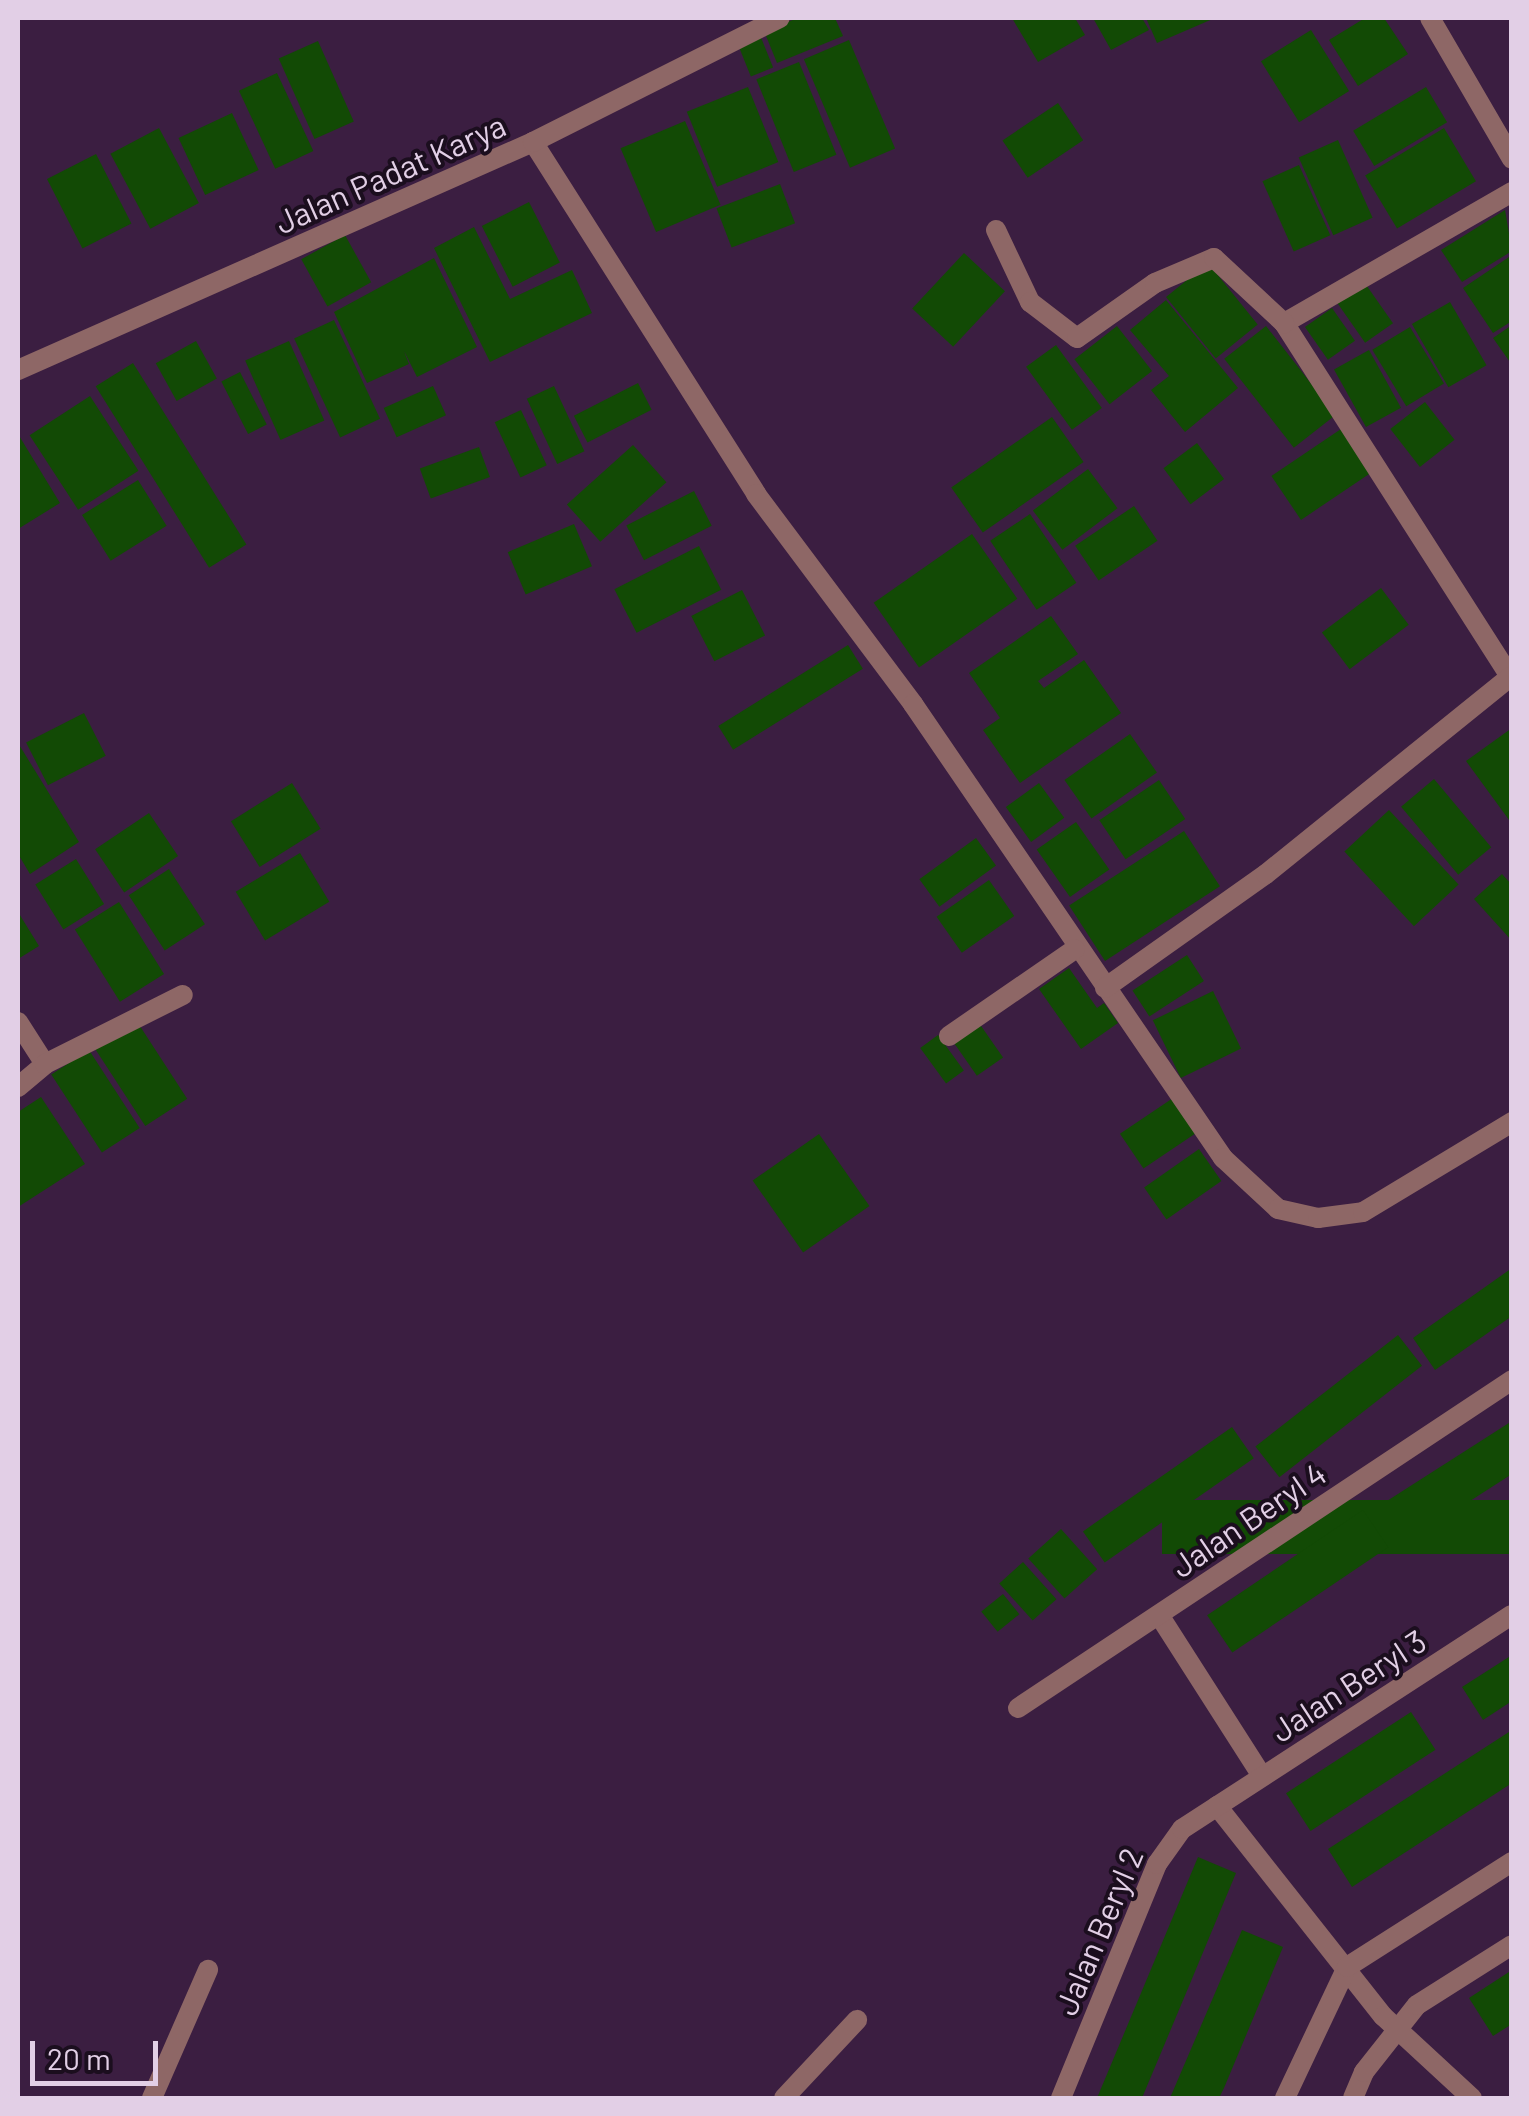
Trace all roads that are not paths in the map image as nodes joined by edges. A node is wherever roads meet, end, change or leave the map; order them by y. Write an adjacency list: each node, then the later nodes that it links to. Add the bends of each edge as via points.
1 (780, 18): 3 (street, Jalan Padat Karya)
2 (1430, 18): 4 (street)
3 (533, 142): 8 (street, Jalan Padat Karya); 10 (street, via 718,439 913,704)
4 (1512, 159)
5 (1512, 192): 7 (street)
6 (996, 230): 7 (street, via 1030,302 1077,338 1155,283 1214,258)
7 (1284, 324): 9 (street)
8 (18, 370)
9 (1511, 678): 11 (street, via 1266,874)
10 (1076, 949): 11 (street); 14 (street)
11 (1104, 988): 17 (street, via 1224,1158 1278,1210 1318,1218 1363,1212)
12 (183, 996): 15 (street)
13 (18, 1022): 15 (street)
14 (950, 1036)
15 (45, 1064): 16 (street)
16 (18, 1087)
17 (1512, 1122)
18 (1512, 1380): 19 (street, Jalan Beryl 4)
19 (1159, 1614): 21 (street, Jalan Beryl 4); 22 (street)
20 (1512, 1615): 22 (street, Jalan Beryl 3)
21 (1018, 1708)
22 (1262, 1776): 23 (street, Jalan Beryl 3)
23 (1216, 1806): 26 (street); 32 (street, Jalan Beryl 2, via 1168,1844)
24 (1512, 1862): 26 (street)
25 (1512, 1946): 29 (street)
26 (1347, 1967): 29 (street); 33 (street)
27 (208, 1970): 30 (street)
28 (858, 2020): 31 (street)
29 (1389, 2022): 34 (street); 35 (street)
30 (152, 2098)
31 (784, 2098)
32 (1061, 2098)
33 (1285, 2098)
34 (1353, 2098)
35 (1472, 2098)

